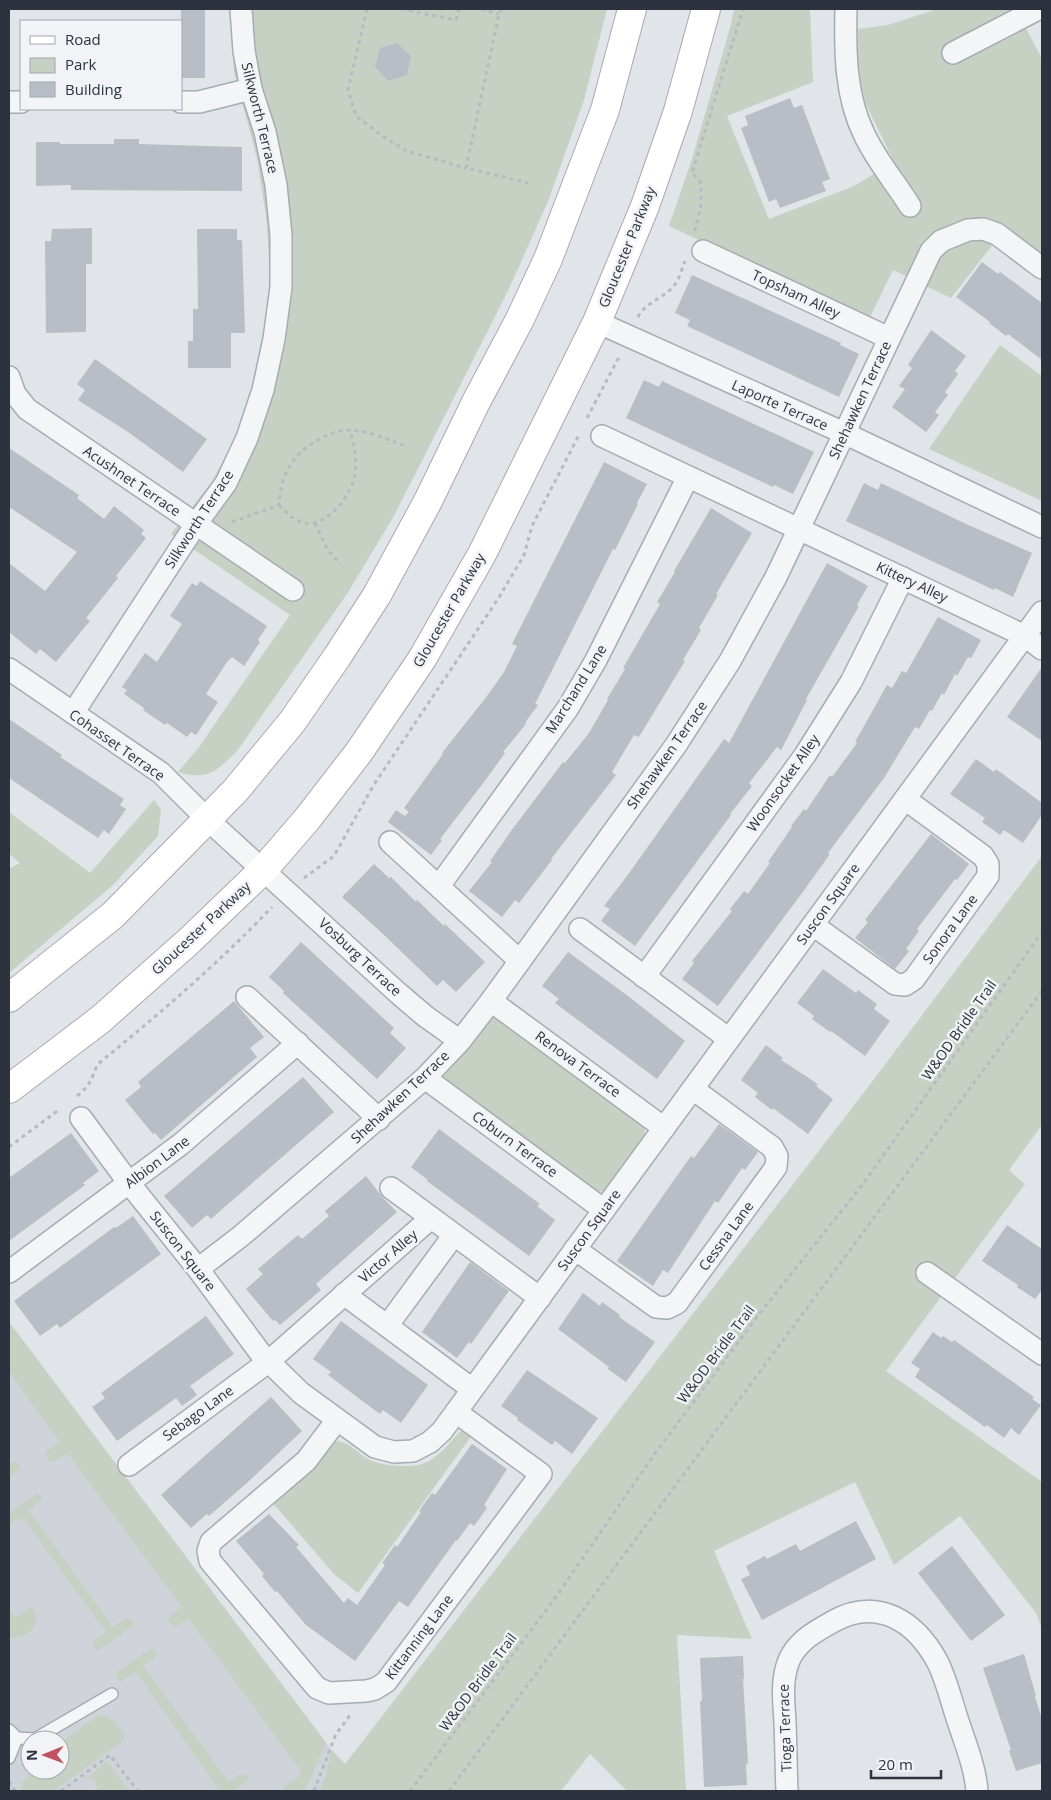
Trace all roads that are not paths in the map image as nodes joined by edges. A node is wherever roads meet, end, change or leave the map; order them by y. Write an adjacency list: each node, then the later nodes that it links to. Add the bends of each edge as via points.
1 (241, 9): 7 (street, Silkworth Terrace, via 244,51)
2 (632, 9): 29 (main road, via 605,110 548,259 428,501 377,595 337,657 292,722)
3 (706, 9): 12 (main road, Gloucester Parkway, via 678,111 645,206)
4 (846, 9): 9 (street, via 846,65 852,102 882,166)
5 (1038, 9): 6 (street)
6 (953, 53)
7 (252, 89): 8 (street, via 199,102); 18 (street, Silkworth Terrace, via 276,185 281,235 274,339 263,390 247,438 226,483)
8 (182, 102)
9 (910, 206)
10 (695, 247): 13 (street, Topsham Alley)
11 (1042, 268): 13 (street, Shehawken Terrace, via 997,234 982,229 968,230 941,241 931,251)
12 (597, 322): 15 (street, Laporte Terrace); 31 (main road, Gloucester Parkway, via 482,554 422,659 359,752)
13 (889, 338): 15 (street, Shehawken Terrace)
14 (9, 377): 18 (street, Acushnet Terrace, via 15,394 27,409)
15 (844, 434): 19 (street, Laporte Terrace); 20 (street, Shehawken Terrace)
16 (602, 436): 17 (street)
17 (688, 477): 20 (street); 32 (street, Marchand Lane, via 596,660 572,700)
18 (196, 524): 22 (street, Acushnet Terrace); 27 (street, Silkworth Terrace)
19 (1042, 527)
20 (799, 529): 21 (street, Kittery Alley); 35 (street, Shehawken Terrace, via 730,661 676,745)
21 (903, 578): 24 (street, Kittery Alley); 36 (street, Woonsocket Alley, via 851,682 805,755)
22 (293, 590)
23 (1042, 612): 24 (street, Suscon Square)
24 (1024, 636): 25 (street, Kittery Alley); 28 (street, Suscon Square)
25 (1042, 648)
26 (9, 669): 27 (street, Cohasset Terrace)
27 (73, 713): 29 (street, Cohasset Terrace, via 161,773)
28 (906, 799): 33 (street, Suscon Square); 33 (street, Sonora Lane, via 983,856 988,864 988,876 914,979 905,985 896,984)
29 (208, 820): 31 (street, Cohasset Terrace); 38 (main road, via 113,915)
30 (390, 842): 32 (street)
31 (264, 869): 41 (street, Vosburg Terrace, via 398,993); 45 (main road, Gloucester Parkway, via 101,1019)
32 (439, 886): 35 (street)
33 (813, 925): 40 (street, Suscon Square)
34 (580, 929): 36 (street)
35 (520, 961): 39 (street, Shehawken Terrace)
36 (644, 977): 40 (street)
37 (247, 997): 42 (street)
38 (9, 998)
39 (491, 1001): 41 (street, Shehawken Terrace); 48 (street, Renova Terrace)
40 (729, 1039): 44 (street, Suscon Square)
41 (460, 1040): 43 (street, Shehawken Terrace)
42 (298, 1043): 47 (street); 49 (street, Albion Lane, via 180,1144)
43 (425, 1078): 47 (street, Shehawken Terrace); 51 (street, Coburn Terrace)
44 (693, 1088): 48 (street, Suscon Square); 54 (street, Cessna Lane, via 772,1147 777,1156 776,1167 677,1303 667,1308 656,1307)
45 (9, 1089)
46 (82, 1118): 49 (street, Suscon Square)
47 (379, 1119): 55 (street, Shehawken Terrace)
48 (664, 1128): 51 (street, Suscon Square)
49 (129, 1183): 55 (street, Suscon Square); 56 (street, Albion Lane)
50 (391, 1188): 52 (street, Victor Alley)
51 (604, 1210): 54 (street, Suscon Square)
52 (431, 1218): 53 (street, Victor Alley); 58 (street, Victor Alley)
53 (454, 1235): 59 (street, Victor Alley); 60 (street)
54 (575, 1249): 59 (street, Suscon Square)
55 (198, 1269): 62 (street, Suscon Square)
56 (9, 1272)
57 (926, 1273): 61 (street)
58 (344, 1294): 60 (street, Victor Alley); 62 (street, Victor Alley)
59 (540, 1298): 63 (street, Suscon Square)
60 (387, 1326): 63 (street, Victor Alley)
61 (1042, 1354)
62 (268, 1362): 65 (street, Suscon Square); 66 (street, Sebago Lane)
63 (472, 1389): 64 (street, Suscon Square)
64 (456, 1412): 65 (street, Suscon Square, via 430,1442 413,1451 394,1452 375,1447); 65 (street, Kittanning Lane, via 540,1474 386,1682 366,1691 329,1693 317,1688 210,1561 208,1551 211,1542 306,1461)
65 (337, 1420)
66 (129, 1465)
67 (112, 1694): 68 (lane, via 35,1739)
68 (13, 1734): 69 (lane)
69 (9, 1758)
70 (787, 1791): 71 (street, Tioga Terrace, via 783,1678 788,1660 798,1645 814,1632 845,1615 864,1611 883,1612 902,1620 917,1633 937,1661 975,1771)
71 (977, 1791)

